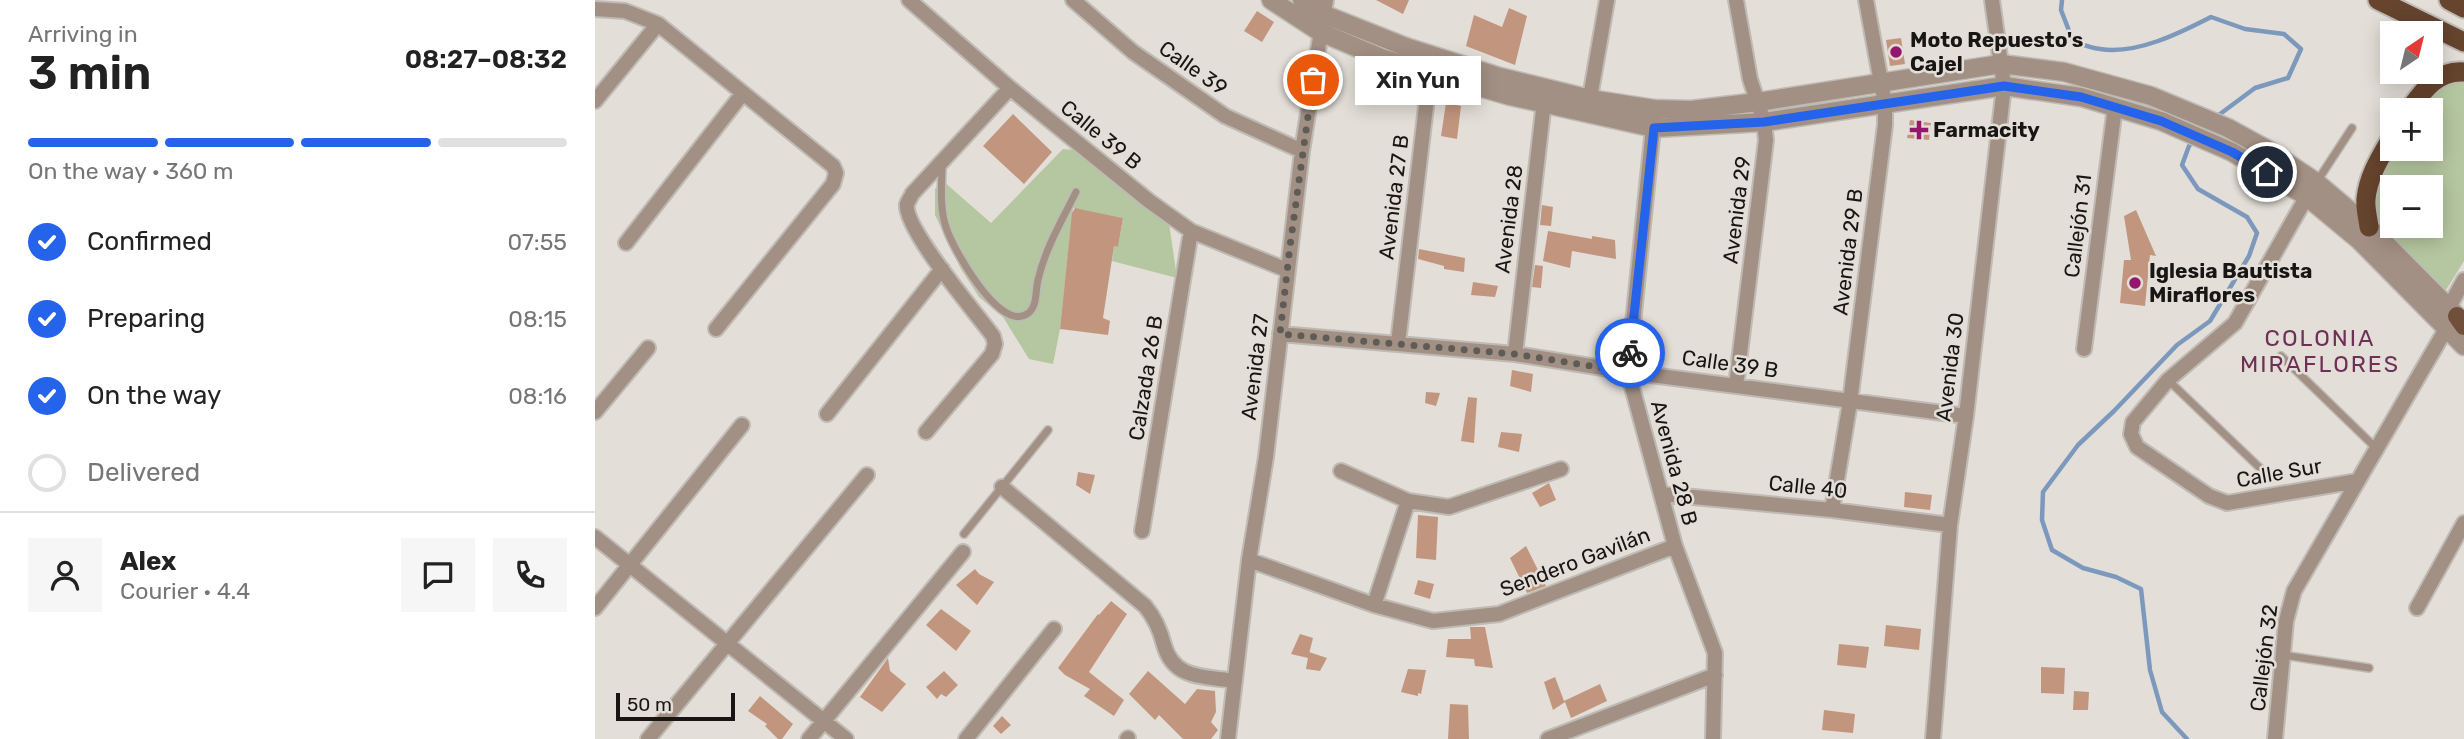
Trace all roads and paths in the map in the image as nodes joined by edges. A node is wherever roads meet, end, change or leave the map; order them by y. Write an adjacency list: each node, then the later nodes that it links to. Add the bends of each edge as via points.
1 (909, 0): 21 (street, Calle 39 B)
2 (1073, 0): 34 (street, Calle 39, via 1133,52 1225,116)
3 (1271, 0): 13 (street)
4 (1303, 0): 13 (street)
5 (1607, 0): 28 (street)
6 (1736, 0): 26 (street, Avenida 29)
7 (1866, 0): 19 (street, Avenida 29 B)
8 (1992, 0): 16 (street, Avenida 30)
9 (2378, 0): 15 (highway)
10 (2449, 0): 11 (highway)
11 (2464, 8)
12 (595, 9): 14 (street, via 625,11)
13 (1323, 15): 17 (street); 34 (street, Avenida 27)
14 (658, 24): 22 (street); 25 (street)
15 (2464, 43)
16 (2001, 64): 19 (street); 20 (street, Avenida 30); 37 (street, via 2064,72 2151,96 2268,150)
17 (1431, 65): 23 (street, via 1500,77); 48 (street, Avenida 27 B)
18 (2464, 72): 24 (highway, via 2446,73)
19 (1880, 83): 26 (street); 27 (street, Avenida 29 B)
20 (2004, 86): 27 (street); 29 (street, via 2081,97); 60 (street, Avenida 30)
21 (1010, 88): 36 (street); 39 (street, Calle 39 B)
22 (743, 93): 41 (street); 46 (street, via 836,173 833,184)
23 (1545, 96): 28 (street); 52 (street, Avenida 28)
24 (2418, 98)
25 (595, 100)
26 (1758, 102): 30 (street); 31 (street, Avenida 29)
27 (1885, 104): 31 (street); 57 (street, Avenida 29 B)
28 (1589, 106): 30 (street); 32 (street)
29 (2115, 107): 37 (street, via 2161,121); 51 (street, Callejón 31)
30 (1654, 109): 32 (street, Avenida 28 B)
31 (1764, 122): 32 (street); 56 (street, Avenida 29, via 1766,140)
32 (1654, 128): 54 (street, Avenida 28 B)
33 (2352, 128): 37 (lane)
34 (1302, 151): 43 (street, Avenida 27)
35 (2380, 157): 40 (highway, via 2366,199)
36 (941, 162): 38 (lane, via 945,226 987,297 1011,315 1026,315 1034,306 1053,237); 42 (street, via 907,204 918,233)
37 (2311, 189): 40 (street); 55 (street, Calle Sur, via 2235,323)
38 (1076, 192)
39 (1191, 231): 43 (street, Calle 39 B); 76 (street, Calzada 26 B)
40 (2364, 233): 45 (street)
41 (626, 243)
42 (942, 269): 59 (street); 63 (street, via 995,344 992,354)
43 (1287, 270): 47 (street, Avenida 27)
44 (2464, 281): 45 (street, Callejón 32)
45 (2456, 321): 49 (street); 64 (street, Callejón 32)
46 (716, 330)
47 (1280, 334): 48 (street, Calle 39 B); 81 (street, Avenida 27)
48 (1398, 343): 52 (street, Calle 39 B)
49 (2464, 346)
50 (648, 348): 58 (street)
51 (2084, 349)
52 (1515, 354): 54 (street, Calle 39 B)
53 (2281, 356): 64 (lane)
54 (1628, 372): 56 (street, Calle 39 B); 71 (street, Avenida 28 B)
55 (2168, 380): 66 (lane); 69 (street, Calle Sur, via 2133,422 2131,434 2137,447 2209,496 2227,503 2242,502)
56 (1736, 386): 57 (street, Calle 39 B)
57 (1850, 402): 60 (street, Calle 39 B); 73 (street, Avenida 29 B)
58 (595, 412)
59 (827, 414)
60 (1966, 416): 75 (street, Avenida 30)
61 (742, 425): 82 (street)
62 (1048, 429): 70 (lane)
63 (926, 432)
64 (2377, 448): 69 (street, Callejón 32)
65 (1561, 469): 72 (street, via 1449,507)
66 (2261, 469)
67 (1341, 471): 72 (street)
68 (867, 475): 87 (street)
69 (2357, 481): 88 (street, Callejón 32, via 2294,591)
70 (1002, 487): 77 (lane); 91 (street, via 1145,606 1155,618 1175,667)
71 (1661, 494): 73 (street, Calle 40); 79 (street, Avenida 28 B)
72 (1408, 501): 83 (street)
73 (1832, 510): 75 (street, Calle 40)
74 (2464, 523): 85 (street)
75 (1950, 525): 100 (street, Avenida 30)
76 (1142, 531)
77 (964, 534)
78 (595, 537): 82 (street)
79 (1675, 546): 83 (street, Sendero Gavilán, via 1499,614 1433,621); 90 (street, Avenida 28 B, via 1715,653)
80 (963, 552): 92 (street)
81 (1248, 560): 83 (street, Sendero Gavilán); 91 (street, Avenida 27)
82 (629, 564): 84 (street); 87 (street)
83 (1374, 605)
84 (595, 608)
85 (2417, 608)
86 (1054, 629): 96 (street)
87 (727, 643): 92 (street); 93 (street)
88 (2283, 655): 89 (lane); 101 (street, Callejón 32)
89 (2369, 668)
90 (1715, 675): 98 (street); 99 (street, Avenida 28 B)
91 (1235, 681): 97 (street, Avenida 27)
92 (824, 720): 94 (street); 95 (street)
93 (648, 739)
94 (809, 739)
95 (846, 739)
96 (966, 739)
97 (1228, 739)
98 (1548, 739)
99 (1713, 739)
100 (1933, 739)
101 (2275, 739)

